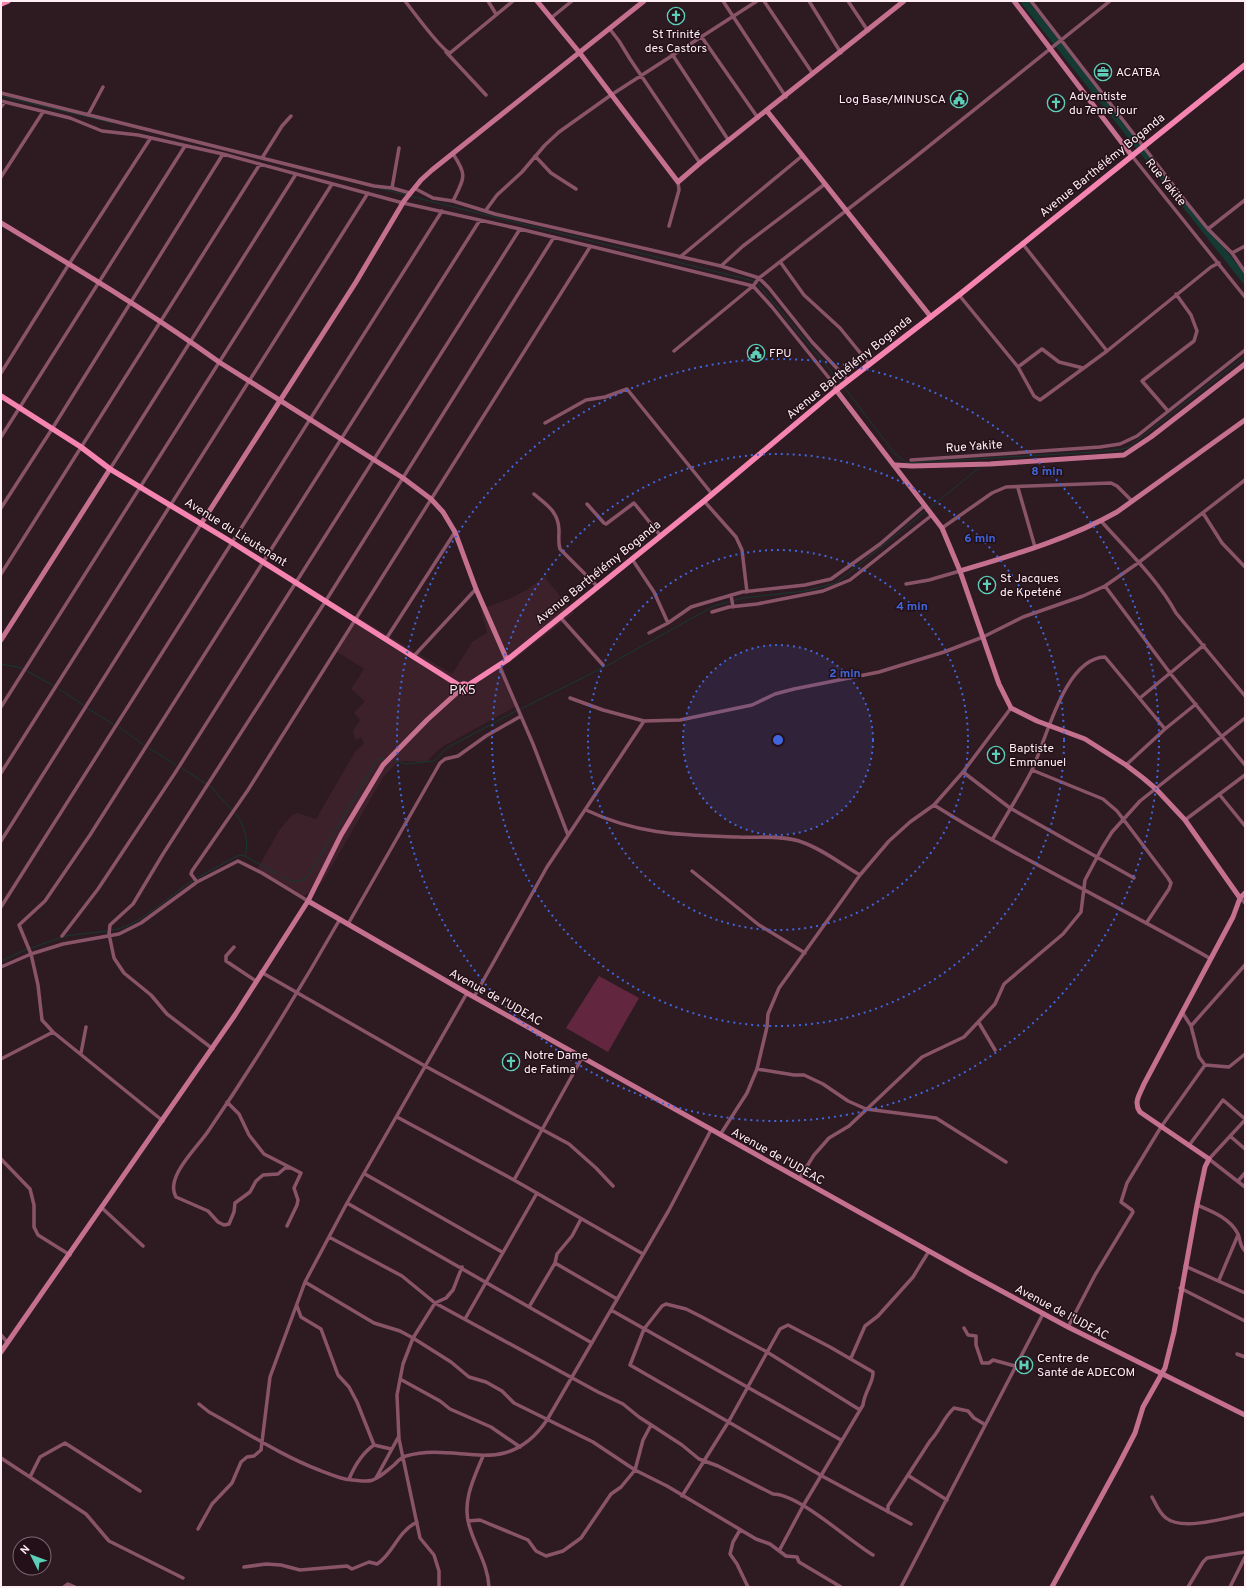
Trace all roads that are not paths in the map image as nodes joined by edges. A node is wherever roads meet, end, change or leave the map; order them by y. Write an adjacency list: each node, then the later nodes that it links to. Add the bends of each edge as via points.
1 (8, 1): 17 (main road)
2 (405, 1): 26 (street)
3 (488, 1): 18 (street)
4 (513, 1): 18 (street)
5 (537, 1): 20 (street)
6 (572, 1): 20 (street)
7 (644, 1): 21 (street)
8 (723, 1): 19 (street)
9 (757, 1): 19 (street)
10 (764, 1): 31 (street)
11 (809, 1): 28 (street)
12 (848, 1): 22 (street)
13 (904, 1): 22 (street)
14 (1014, 1): 25 (street, Rue Yakite)
15 (1031, 1): 24 (street)
16 (1110, 1): 24 (street)
17 (1, 4)
18 (496, 14): 26 (street, via 453,51)
19 (733, 17): 23 (street); 37 (street)
20 (551, 18): 27 (street)
21 (609, 28): 27 (street); 32 (street)
22 (868, 31): 28 (street)
23 (701, 36): 29 (street); 44 (street)
24 (1061, 39): 25 (street); 48 (street)
25 (1051, 47): 52 (street, Rue Yakite); 71 (street)
26 (446, 52): 35 (street)
27 (579, 52): 36 (street); 51 (street)
28 (841, 53): 31 (street)
29 (672, 54): 32 (street); 46 (street)
30 (1245, 65): 48 (main road, Avenue Barthélémy Boganda)
31 (813, 74): 37 (street)
32 (641, 76): 36 (street); 56 (street)
33 (103, 87): 42 (street)
34 (1, 93): 42 (street)
35 (486, 95)
36 (611, 95): 53 (street, via 559,132); 60 (street)
37 (786, 97): 40 (street)
38 (3, 101): 39 (street); 41 (street)
39 (1, 107)
40 (767, 111): 44 (street); 54 (street)
41 (43, 112): 45 (street, via 70,118 102,131); 59 (street)
42 (88, 116): 55 (street)
43 (292, 116): 55 (street, via 282,126)
44 (758, 118): 46 (street)
45 (150, 139): 47 (street); 86 (street)
46 (729, 141): 56 (street)
47 (184, 146): 50 (street); 90 (street)
48 (1143, 147): 52 (main road, Avenue Barthélémy Boganda); 77 (street)
49 (399, 148): 63 (street)
50 (223, 154): 57 (street); 95 (street)
51 (452, 154): 64 (street); 68 (street, via 464,176)
52 (1134, 154): 79 (main road, Avenue Barthélémy Boganda); 85 (street, Rue Yakite)
53 (535, 156): 65 (street, via 551,172); 70 (street)
54 (802, 156): 62 (street); 83 (street)
55 (262, 158): 63 (street, via 374,186)
56 (700, 163): 60 (street)
57 (260, 164): 58 (street); 97 (street)
58 (296, 174): 61 (street); 98 (street)
59 (1, 177)
60 (678, 182): 75 (street, via 679,190)
61 (332, 184): 66 (street); 102 (street)
62 (825, 184): 71 (street); 87 (street, via 743,246)
63 (392, 188): 64 (street)
64 (412, 190): 68 (street, via 433,198); 69 (street)
65 (576, 190)
66 (368, 193): 69 (street); 108 (street)
67 (1245, 200): 77 (street)
68 (453, 201): 70 (street)
69 (404, 202): 72 (street); 112 (street, via 356,282)
70 (486, 210): 83 (street)
71 (846, 210): 84 (street); 96 (street)
72 (442, 211): 73 (street); 115 (street)
73 (480, 220): 76 (street); 120 (street)
74 (1, 223): 86 (street)
75 (669, 226)
76 (520, 229): 78 (street); 122 (street)
77 (1208, 229): 82 (street)
78 (554, 238): 81 (street); 126 (street)
79 (1022, 243): 93 (main road, Avenue Barthélémy Boganda); 101 (street)
80 (1245, 246): 82 (street)
81 (590, 247): 91 (street); 132 (street)
82 (1232, 253): 88 (street)
83 (680, 257): 87 (street)
84 (781, 263): 89 (street); 104 (street, via 804,295 840,328)
85 (1218, 263): 92 (street); 94 (street, Rue Yakite)
86 (69, 264): 90 (street); 107 (street)
87 (721, 266): 89 (street)
88 (1245, 272)
89 (759, 278): 91 (street); 109 (street)
90 (97, 283): 95 (street); 113 (street)
91 (753, 286): 100 (street); 110 (street)
92 (1176, 294): 101 (street); 114 (street, via 1191,315 1197,331 1194,341 1142,381)
93 (959, 295): 96 (main road, Avenue Barthélémy Boganda); 105 (street)
94 (1245, 297)
95 (130, 304): 97 (street); 118 (street)
96 (931, 317): 104 (main road, Avenue Barthélémy Boganda)
97 (160, 323): 98 (street); 121 (street)
98 (190, 341): 102 (street); 125 (street)
99 (1245, 350): 114 (street, Rue Yakite)
100 (674, 351)
101 (1107, 351): 106 (street)
102 (218, 362): 108 (street); 128 (street)
103 (1245, 364): 124 (street, via 1151,438 1124,455 990,464)
104 (870, 365): 109 (main road, Avenue Barthélémy Boganda)
105 (1018, 366): 106 (street, via 1042,349 1059,362); 106 (street, via 1034,396 1040,400)
106 (1083, 368)
107 (1, 373)
108 (249, 381): 112 (street); 136 (street)
109 (847, 382): 110 (main road, Avenue Barthélémy Boganda)
110 (838, 389): 124 (street); 131 (main road, Avenue Barthélémy Boganda)
111 (1, 396): 113 (main road, Avenue du Lieutenant)
112 (279, 400): 115 (street); 142 (street)
113 (20, 408): 118 (main road, Avenue du Lieutenant); 119 (street)
114 (1168, 411): 123 (street, Rue Yakite, via 1137,436 1110,446)
115 (310, 420): 120 (street); 146 (street)
116 (1245, 420): 134 (street)
117 (545, 423): 131 (street, via 586,400 605,397 627,388)
118 (52, 429): 121 (main road, Avenue du Lieutenant); 138 (street)
119 (1, 437)
120 (342, 439): 122 (street); 149 (street)
121 (81, 447): 125 (main road, Avenue du Lieutenant); 153 (street)
122 (373, 459): 126 (street); 154 (street)
123 (911, 460)
124 (895, 465): 137 (street)
125 (110, 469): 128 (main road, Avenue du Lieutenant); 170 (street)
126 (403, 478): 132 (street); 161 (street)
127 (1245, 480): 139 (street)
128 (141, 487): 136 (main road, Avenue du Lieutenant); 182 (street)
129 (1018, 488): 134 (street, via 1114,484); 143 (street, via 999,489); 147 (street)
130 (534, 494): 156 (street, via 551,508 559,521 560,549)
131 (712, 494): 133 (main road, Avenue Barthélémy Boganda)
132 (431, 500): 144 (street, via 443,512); 165 (street)
133 (704, 501): 145 (main road, Avenue Barthélémy Boganda); 159 (street, via 736,537 742,550)
134 (1132, 501): 141 (street)
135 (587, 504): 145 (street, via 606,524 634,503)
136 (171, 505): 142 (main road, Avenue du Lieutenant); 194 (street)
137 (925, 507): 140 (street); 159 (street, via 831,579)
138 (1, 508)
139 (1203, 513): 150 (street); 151 (street, via 1222,543)
140 (931, 514): 143 (street); 162 (street, via 850,580 837,587)
141 (1101, 521): 147 (street); 150 (street)
142 (201, 524): 146 (main road, Avenue du Lieutenant); 206 (street)
143 (942, 528): 152 (street)
144 (455, 532): 158 (street); 169 (street)
145 (660, 535): 148 (main road, Avenue Barthélémy Boganda)
146 (233, 543): 149 (main road, Avenue du Lieutenant); 217 (street)
147 (1036, 547): 152 (street)
148 (631, 558): 156 (main road, Avenue Barthélémy Boganda); 166 (street, via 654,592)
149 (263, 561): 154 (main road, Avenue du Lieutenant); 225 (street, via 90,835 45,901 19,925)
150 (1138, 562): 157 (street); 171 (street)
151 (1245, 567)
152 (960, 571): 155 (street, via 936,579); 168 (street)
153 (1, 574)
154 (295, 582): 161 (main road, Avenue du Lieutenant); 222 (street, via 155,804 98,889)
155 (906, 584)
156 (597, 586): 164 (main road, Avenue Barthélémy Boganda)
157 (1105, 586): 168 (street, via 1023,617); 176 (street)
158 (476, 589): 172 (street); 173 (street)
159 (747, 592): 160 (street)
160 (731, 595): 162 (street); 166 (street, via 691,607)
161 (325, 602): 165 (main road, Avenue du Lieutenant); 221 (street, via 133,904 113,922 109,929)
162 (733, 607): 163 (street)
163 (712, 612)
164 (560, 617): 173 (main road, Avenue Barthélémy Boganda); 175 (street)
165 (355, 620): 169 (main road, Avenue du Lieutenant); 211 (street, via 248,790 192,871)
166 (668, 623): 167 (street)
167 (649, 633)
168 (983, 638): 183 (street, via 999,684); 186 (street, via 879,672 775,694 752,705 680,720)
169 (386, 639): 172 (main road, Avenue du Lieutenant)
170 (1, 640)
171 (1204, 645): 176 (street); 178 (street)
172 (413, 657): 177 (main road, Avenue du Lieutenant)
173 (507, 660): 174 (main road, Avenue Barthélémy Boganda)
174 (499, 665): 177 (main road, Avenue Barthélémy Boganda); 184 (street)
175 (603, 665)
176 (1170, 673): 180 (street); 181 (street)
177 (460, 688): 215 (street, via 383,765 341,835)
178 (1245, 696)
179 (570, 698): 186 (street)
180 (1140, 698): 187 (street, via 1105,657 1100,657 1083,667 1072,679 1064,690); 188 (street)
181 (1196, 704): 188 (street); 189 (street)
182 (1, 708)
183 (1011, 708): 187 (street, via 1037,722); 193 (street)
184 (521, 715): 204 (street); 220 (street, via 458,756 445,758 440,763)
185 (1245, 718): 189 (street)
186 (644, 721): 200 (street)
187 (1050, 725): 190 (street, via 1085,739); 192 (street)
188 (1165, 729): 190 (street)
189 (1221, 736): 191 (street); 196 (street)
190 (1126, 765): 196 (street)
191 (1245, 765)
192 (1032, 770): 199 (street); 201 (street, via 1103,799 1117,811)
193 (963, 772): 198 (street); 199 (street)
194 (1, 773)
195 (1245, 775): 197 (street)
196 (1156, 789): 201 (street); 202 (street)
197 (1219, 794): 202 (street); 203 (street)
198 (934, 805): 205 (street); 209 (street, via 889,841)
199 (1010, 808): 205 (street); 207 (street)
200 (586, 810): 204 (street); 209 (street, via 608,820 647,831 680,835 797,840 821,851)
201 (1122, 820): 207 (street); 219 (street, via 1171,883)
202 (1184, 820): 214 (street)
203 (1245, 826)
204 (568, 835): 233 (street, via 547,867)
205 (992, 840): 212 (street)
206 (1, 841)
207 (1097, 857): 210 (street); 212 (street)
208 (692, 871): 224 (street, via 759,926)
209 (860, 875): 224 (street)
210 (1134, 878)
211 (195, 880): 215 (street, via 238,861); 221 (street, via 141,924)
212 (1083, 889): 219 (street); 235 (street, via 1082,909 1078,916 1063,934 1004,984 995,1004)
213 (1245, 894): 214 (street)
214 (1240, 898): 216 (street); 226 (street)
215 (308, 901): 218 (street, Avenue de I'UDEAC); 229 (street)
216 (1245, 903)
217 (1, 907)
218 (340, 919): 220 (street, Avenue de I'UDEAC); 232 (street)
219 (1147, 922): 226 (street)
220 (348, 924): 231 (street, Avenue de I'UDEAC)
221 (110, 935): 225 (street, via 63,944); 239 (street, via 114,958 124,973 167,1014)
222 (62, 936)
223 (234, 947): 230 (street, via 226,956 226,961)
224 (805, 953): 247 (street, via 772,1001)
225 (31, 954): 228 (street); 238 (street, via 42,1020)
226 (1211, 959): 234 (street)
227 (1245, 965): 236 (street)
228 (1, 967)
229 (261, 972): 230 (street); 232 (street)
230 (256, 981): 239 (street)
231 (467, 993): 233 (street, Avenue de I'UDEAC); 245 (street)
232 (297, 994): 245 (street); 248 (street)
233 (474, 997): 243 (street, Avenue de I'UDEAC)
234 (1182, 1012): 236 (street); 253 (street, via 1136,1102 1140,1112)
235 (979, 1023): 240 (street); 249 (street, via 964,1037 922,1057)
236 (1191, 1026): 246 (street, via 1199,1057)
237 (86, 1027): 241 (street)
238 (53, 1032): 241 (street); 244 (street)
239 (213, 1049): 252 (street)
240 (995, 1050)
241 (81, 1053): 252 (street)
242 (1245, 1054): 246 (street, via 1229,1067)
243 (583, 1056): 254 (street); 255 (street, Avenue de I'UDEAC)
244 (1, 1059)
245 (425, 1066): 250 (street); 254 (street)
246 (1205, 1066): 253 (street)
247 (757, 1069): 249 (street, via 804,1075); 256 (street, via 747,1093)
248 (227, 1102): 263 (street, via 239,1114 256,1146 264,1154); 263 (street, via 209,1131 183,1164 174,1182 176,1197 208,1211 224,1226 229,1224 235,1203 250,1192 256,1180)
249 (866, 1109): 262 (street, via 936,1118); 266 (street, via 849,1126 829,1138 814,1155)
250 (397, 1117): 265 (street); 267 (street)
251 (1245, 1120): 257 (street); 258 (street, via 1223,1100)
252 (163, 1121): 274 (street)
253 (1161, 1126): 258 (street); 301 (street, via 1127,1183 1120,1200 1133,1212 1095,1275)
254 (541, 1129): 267 (street); 269 (street, via 569,1144)
255 (711, 1130): 256 (street, Avenue de I'UDEAC); 283 (street)
256 (720, 1135): 266 (street, Avenue de I'UDEAC)
257 (1230, 1136): 259 (street); 261 (street)
258 (1190, 1144): 261 (street)
259 (1245, 1149)
260 (1, 1159): 284 (street, via 30,1189 34,1205 34,1227 38,1235)
261 (1209, 1159): 268 (street); 273 (street)
262 (1006, 1162)
263 (290, 1168): 276 (street, via 301,1173 294,1188 297,1205)
264 (1245, 1173): 268 (street)
265 (365, 1174): 272 (street); 282 (street)
266 (799, 1179): 280 (street, Avenue de I'UDEAC)
267 (514, 1180): 271 (street)
268 (1238, 1181): 270 (street)
269 (613, 1186)
270 (1245, 1187)
271 (537, 1193): 275 (street); 282 (street)
272 (347, 1203): 278 (street); 287 (street)
273 (1197, 1205): 277 (street, via 1221,1216); 286 (street)
274 (102, 1208): 279 (street); 284 (street)
275 (580, 1219): 283 (street); 285 (street, via 572,1236 557,1254)
276 (287, 1226)
277 (1238, 1234): 281 (street, via 1240,1246); 288 (street)
278 (329, 1237): 290 (street); 294 (street, via 402,1276)
279 (142, 1246)
280 (929, 1251): 298 (street, Avenue de I'UDEAC); 312 (street, via 913,1277 878,1316 865,1326)
281 (1245, 1251)
282 (502, 1252): 289 (street)
283 (644, 1254): 293 (street)
284 (70, 1255): 306 (street)
285 (555, 1263): 293 (street); 296 (street)
286 (1184, 1265): 288 (street); 291 (street)
287 (462, 1268): 289 (street); 294 (street, via 453,1290 446,1298)
288 (1219, 1280): 292 (street)
289 (486, 1281): 296 (street); 299 (street)
290 (305, 1282): 295 (street); 305 (street, via 374,1323)
291 (1180, 1288): 300 (street); 314 (street, via 1168,1359)
292 (1245, 1293)
293 (617, 1299): 297 (street)
294 (435, 1303): 299 (street); 305 (street)
295 (297, 1306): 327 (street, via 270,1377); 328 (street, via 301,1318 321,1329 338,1374 357,1402)
296 (529, 1307): 307 (street)
297 (611, 1310): 303 (street); 307 (street)
298 (1043, 1314): 301 (street, Avenue de I'UDEAC); 313 (street)
299 (465, 1319): 315 (street)
300 (1245, 1320)
301 (1068, 1327): 314 (street, Avenue de I'UDEAC)
302 (964, 1328): 313 (street, via 968,1335 976,1336 982,1363 993,1360)
303 (644, 1329): 309 (street, via 666,1304 692,1312); 317 (street); 322 (street, via 630,1365)
304 (1, 1335): 306 (street)
305 (413, 1338): 316 (street); 321 (street, via 451,1362 469,1377 486,1382 502,1391 514,1403)
306 (8, 1342): 308 (street)
307 (592, 1343): 315 (street)
308 (1, 1352)
309 (767, 1352): 312 (street, via 780,1329 788,1325); 317 (street); 319 (street)
310 (1237, 1354): 311 (street)
311 (1245, 1357)
312 (851, 1358): 319 (street, via 873,1372)
313 (1015, 1366): 323 (street)
314 (1161, 1374): 320 (street, Avenue de I'UDEAC); 366 (street, via 1143,1407 1135,1433)
315 (572, 1378): 321 (street); 324 (street, via 623,1404)
316 (400, 1379): 325 (street, via 397,1395); 329 (street, via 450,1409 491,1427)
317 (747, 1387): 322 (street); 326 (street)
318 (199, 1404): 327 (street)
319 (860, 1410): 326 (street)
320 (1245, 1415)
321 (547, 1420): 329 (street, via 532,1440); 335 (street, via 593,1442)
322 (729, 1421): 334 (street); 337 (street)
323 (984, 1424): 338 (street, via 974,1418 968,1410 954,1408 940,1423 936,1435 926,1446); 344 (street)
324 (651, 1425): 334 (street, via 699,1459); 335 (street, via 643,1440)
325 (399, 1436): 330 (street); 331 (street)
326 (841, 1440): 337 (street)
327 (262, 1442): 339 (street, via 300,1463); 351 (street, via 261,1450 241,1462 232,1483 212,1504)
328 (374, 1445): 330 (street); 339 (street, via 363,1454)
329 (520, 1447): 332 (street, via 497,1455)
330 (391, 1449): 340 (street)
331 (404, 1456): 332 (street, via 424,1453); 340 (street); 349 (street)
332 (483, 1456): 348 (street, via 468,1495)
333 (1, 1458): 336 (street)
334 (705, 1460): 342 (street); 345 (street)
335 (635, 1470): 342 (street); 348 (street, via 621,1487 611,1494 581,1538 563,1551 546,1556 536,1551 528,1540 480,1520)
336 (30, 1476): 341 (street, via 40,1457 65,1443); 358 (street, via 86,1514 108,1541)
337 (822, 1476): 345 (street); 346 (street)
338 (909, 1476): 344 (street); 346 (street, via 888,1506)
339 (349, 1479): 340 (street)
340 (375, 1481)
341 (140, 1491)
342 (682, 1496): 352 (street)
343 (1152, 1497): 347 (street, via 1161,1513 1176,1523 1199,1523)
344 (947, 1500): 365 (street)
345 (803, 1506): 353 (street); 355 (street)
346 (888, 1512): 350 (street)
347 (1245, 1514)
348 (468, 1521): 362 (street, via 488,1573)
349 (417, 1522): 357 (street, via 405,1530 383,1560 377,1564 369,1562 352,1569 347,1566 300,1570 266,1564); 361 (street, via 420,1538 434,1555 439,1571)
350 (911, 1524)
351 (198, 1529)
352 (740, 1530): 353 (street); 363 (street, via 730,1554)
353 (779, 1551): 364 (street, via 786,1556 798,1557 800,1562)
354 (1245, 1552): 367 (street, via 1207,1558)
355 (874, 1555)
356 (1245, 1557): 368 (street)
357 (244, 1567)
358 (183, 1578)
359 (64, 1587): 360 (street, via 68,1584)
360 (75, 1587)
361 (439, 1587)
362 (489, 1587)
363 (748, 1587)
364 (841, 1587)
365 (901, 1587)
366 (1052, 1587)
367 (1188, 1587)
368 (1230, 1587)

